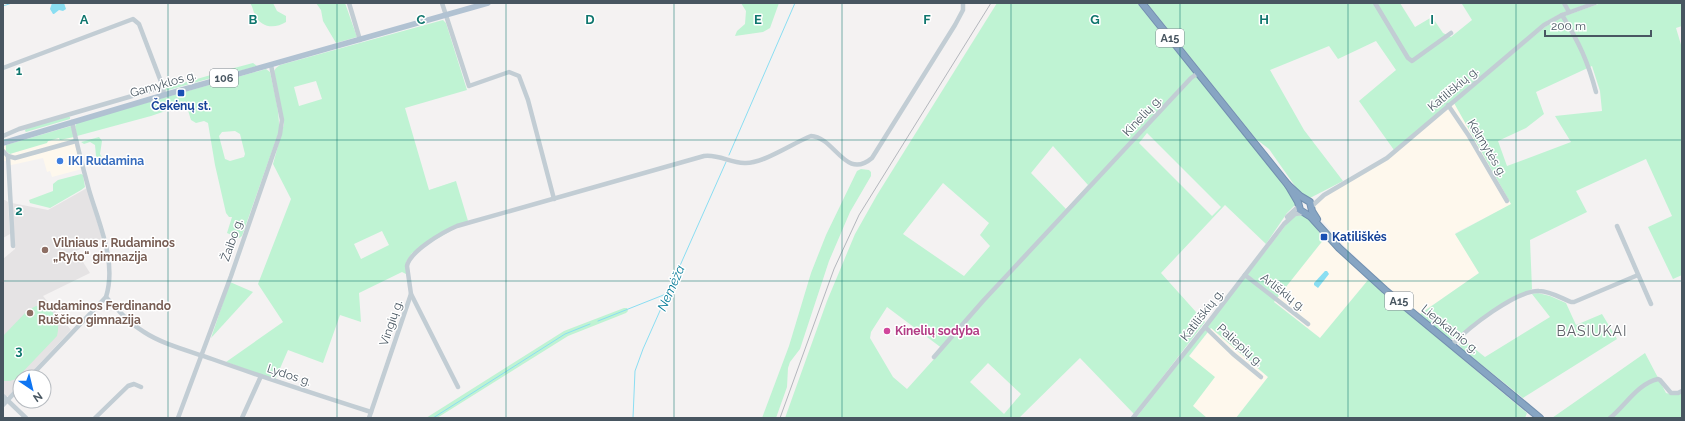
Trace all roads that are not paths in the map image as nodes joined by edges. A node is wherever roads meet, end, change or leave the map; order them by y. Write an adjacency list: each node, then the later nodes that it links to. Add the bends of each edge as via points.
1 (349, 3): 13 (street)
2 (442, 3): 10 (street)
3 (488, 3): 10 (main road, 106)
4 (963, 3): 27 (street, via 963,10 868,162 857,165 848,162 821,138 811,136 751,163 718,156 704,156)
5 (1142, 3): 16 (highway, A15)
6 (1375, 3): 12 (street, via 1412,61)
7 (1564, 3): 9 (street)
8 (1595, 3): 9 (street, Katiliškių g.)
9 (1570, 12): 11 (street, Katiliškių g.)
10 (446, 15): 13 (main road, Gamyklos g. / 106); 27 (street, via 469,86 509,72 519,76 528,100)
11 (1562, 15): 18 (street, via 1589,66); 20 (street, Katiliškių g., via 1544,25)
12 (1451, 33)
13 (360, 40): 14 (main road, Gamyklos g. / 106)
14 (271, 65): 19 (main road, Gamyklos g. / 106); 43 (street, Žaibo g., via 282,120 280,134)
15 (3, 68): 17 (street, via 133,19 139,24)
16 (1198, 73): 29 (highway, Liepkalnio g. / A15); 44 (street, Kinelių g., via 983,301)
17 (163, 87): 19 (street); 22 (street, via 19,129)
18 (1596, 92)
19 (164, 95): 21 (main road, Gamyklos g. / 106)
20 (1448, 105): 28 (street, Kelmytės g.); 29 (street, Katiliškių g., via 1388,158)
21 (72, 122): 23 (street); 24 (main road, Gamyklos g. / 106)
22 (3, 136)
23 (76, 141): 26 (street, via 15,158); 38 (street, via 106,244 109,281)
24 (3, 143)
25 (3, 150): 26 (street)
26 (8, 156): 33 (street)
27 (554, 199): 37 (street, via 448,230 414,254 408,262)
28 (1507, 201)
29 (1306, 204): 30 (highway); 30 (highway, Liepkalnio g. / A15, via 1300,210); 31 (street, Katiliškių g., via 1287,217); 34 (highway, Liepkalnio g. / A15)
30 (1304, 213): 31 (street, Katiliškių g., via 1295,214); 34 (highway, Liepkalnio g. / A15)
31 (1284, 224): 35 (street, Katiliškių g.)
32 (1617, 226): 36 (street)
33 (12, 246)
34 (1348, 255): 42 (highway, Liepkalnio g. / A15, via 1385,290)
35 (1245, 275): 40 (street, Arliškių g.); 41 (street, Katiliškių g.)
36 (1638, 276): 39 (street); 42 (street, via 1574,302 1547,292 1530,292 1478,322)
37 (411, 294): 49 (street, Vingių g.); 55 (street, Vingių g.)
38 (106, 298): 43 (street, Lydos g., via 145,333); 45 (street)
39 (1651, 304)
40 (1308, 324)
41 (1205, 327): 47 (street, Paliepių g.); 61 (street, Katiliškių g.)
42 (1452, 345): 62 (highway, Liepkalnio g. / A15)
43 (202, 355): 46 (street, Lydos g.); 58 (street, Žaibo g.)
44 (934, 357)
45 (38, 369)
46 (261, 376): 55 (street, Lydos g.); 59 (street)
47 (1261, 377)
48 (141, 387): 57 (street, via 134,384 128,386)
49 (458, 387)
50 (1682, 391): 63 (street, via 1671,393 1660,380 1654,380 1637,391)
51 (3, 396): 53 (street)
52 (12, 396): 53 (street)
53 (7, 401): 54 (street); 56 (street)
54 (3, 405)
55 (371, 412): 60 (street, Vingių g.)
56 (26, 418)
57 (95, 418)
58 (178, 418)
59 (242, 418)
60 (369, 418)
61 (1133, 418)
62 (1540, 418)
63 (1610, 418)

